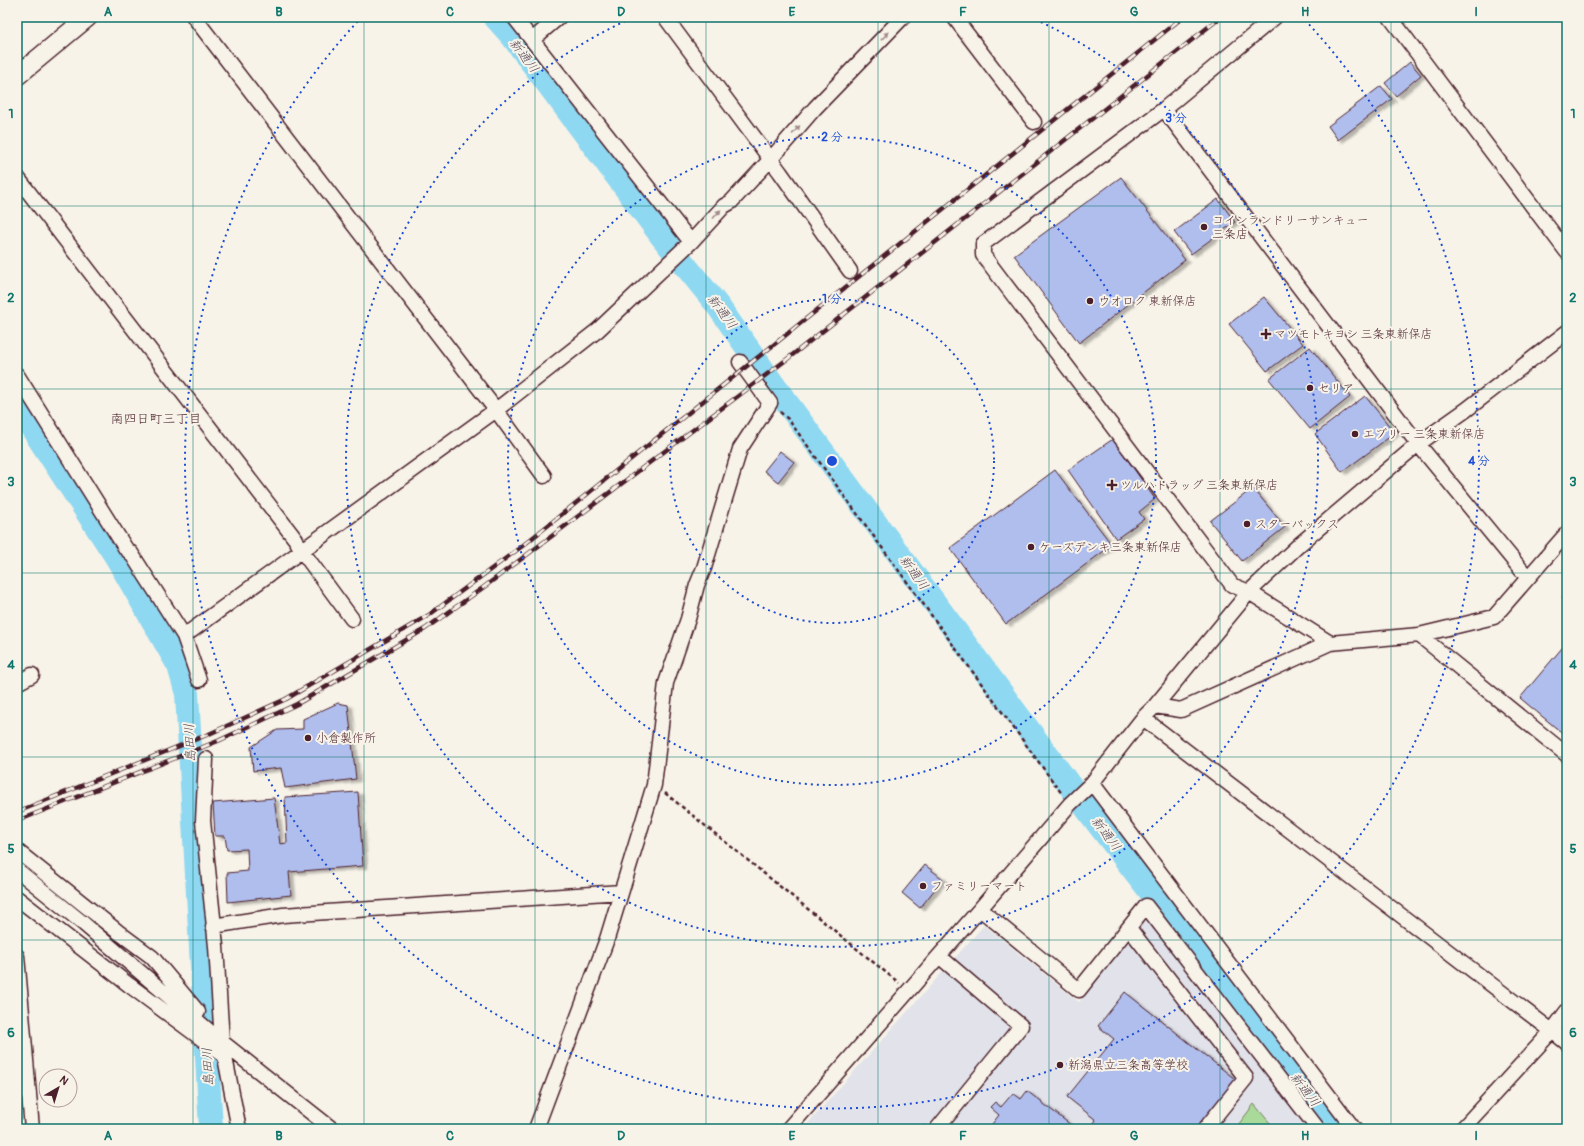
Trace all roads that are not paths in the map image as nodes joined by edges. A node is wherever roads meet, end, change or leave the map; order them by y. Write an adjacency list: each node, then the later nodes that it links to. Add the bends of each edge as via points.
1 (88, 17): 11 (main road)
2 (194, 17): 22 (street)
3 (514, 17): 10 (street)
4 (559, 17): 10 (street)
5 (664, 17): 14 (street)
6 (903, 17): 14 (street, one-way to 6, via 815,108)
7 (954, 17): 13 (street)
8 (1275, 17): 12 (street)
9 (1390, 17): 17 (street)
10 (532, 40): 16 (street)
11 (17, 76)
12 (1164, 109): 23 (street); 28 (street, via 983,244 983,255 1232,585)
13 (1034, 122)
14 (770, 160): 16 (street, one-way to 14); 18 (street)
15 (17, 177): 26 (street)
16 (691, 242): 22 (street, via 598,330)
17 (1567, 252)
18 (850, 271)
19 (1567, 332): 23 (street)
20 (740, 362): 43 (street, via 770,402 740,449 666,683 654,785)
21 (17, 375): 31 (street)
22 (496, 410): 24 (street); 26 (street)
23 (1418, 444): 27 (street); 28 (street, via 1300,544)
24 (544, 476)
25 (1567, 533): 27 (street)
26 (302, 551): 29 (street); 31 (street)
27 (1528, 578): 30 (street, via 1494,617)
28 (1249, 592): 32 (street); 36 (street)
29 (352, 619)
30 (1418, 635): 32 (street); 38 (street)
31 (184, 636): 34 (street)
32 (1330, 643): 36 (street, via 1181,710)
33 (32, 675): 35 (street)
34 (199, 680)
35 (17, 683)
36 (1155, 706): 37 (street)
37 (1143, 718): 40 (street); 51 (street)
38 (1567, 754)
39 (206, 759): 46 (street, via 204,821)
40 (1088, 786): 45 (street, via 1071,802); 63 (street)
41 (17, 851): 52 (street, via 152,957)
42 (17, 870): 52 (street)
43 (621, 892): 46 (street, via 283,915); 58 (street, via 607,939)
44 (17, 898): 54 (street)
45 (980, 909): 47 (street, via 1079,990); 49 (street)
46 (213, 926): 52 (street)
47 (1129, 928): 61 (street, via 1246,1078); 62 (street, via 1146,906)
48 (17, 956): 55 (street)
49 (939, 956): 59 (street); 60 (street, via 1021,1026)
50 (1567, 1011): 51 (street)
51 (1552, 1031): 53 (street); 64 (street)
52 (222, 1042): 54 (street); 57 (street)
53 (1567, 1043)
54 (225, 1056): 56 (street)
55 (32, 1129)
56 (239, 1129)
57 (332, 1129)
58 (536, 1129)
59 (788, 1129)
60 (937, 1129)
61 (1205, 1129)
62 (1318, 1129)
63 (1354, 1129)
64 (1462, 1129)

